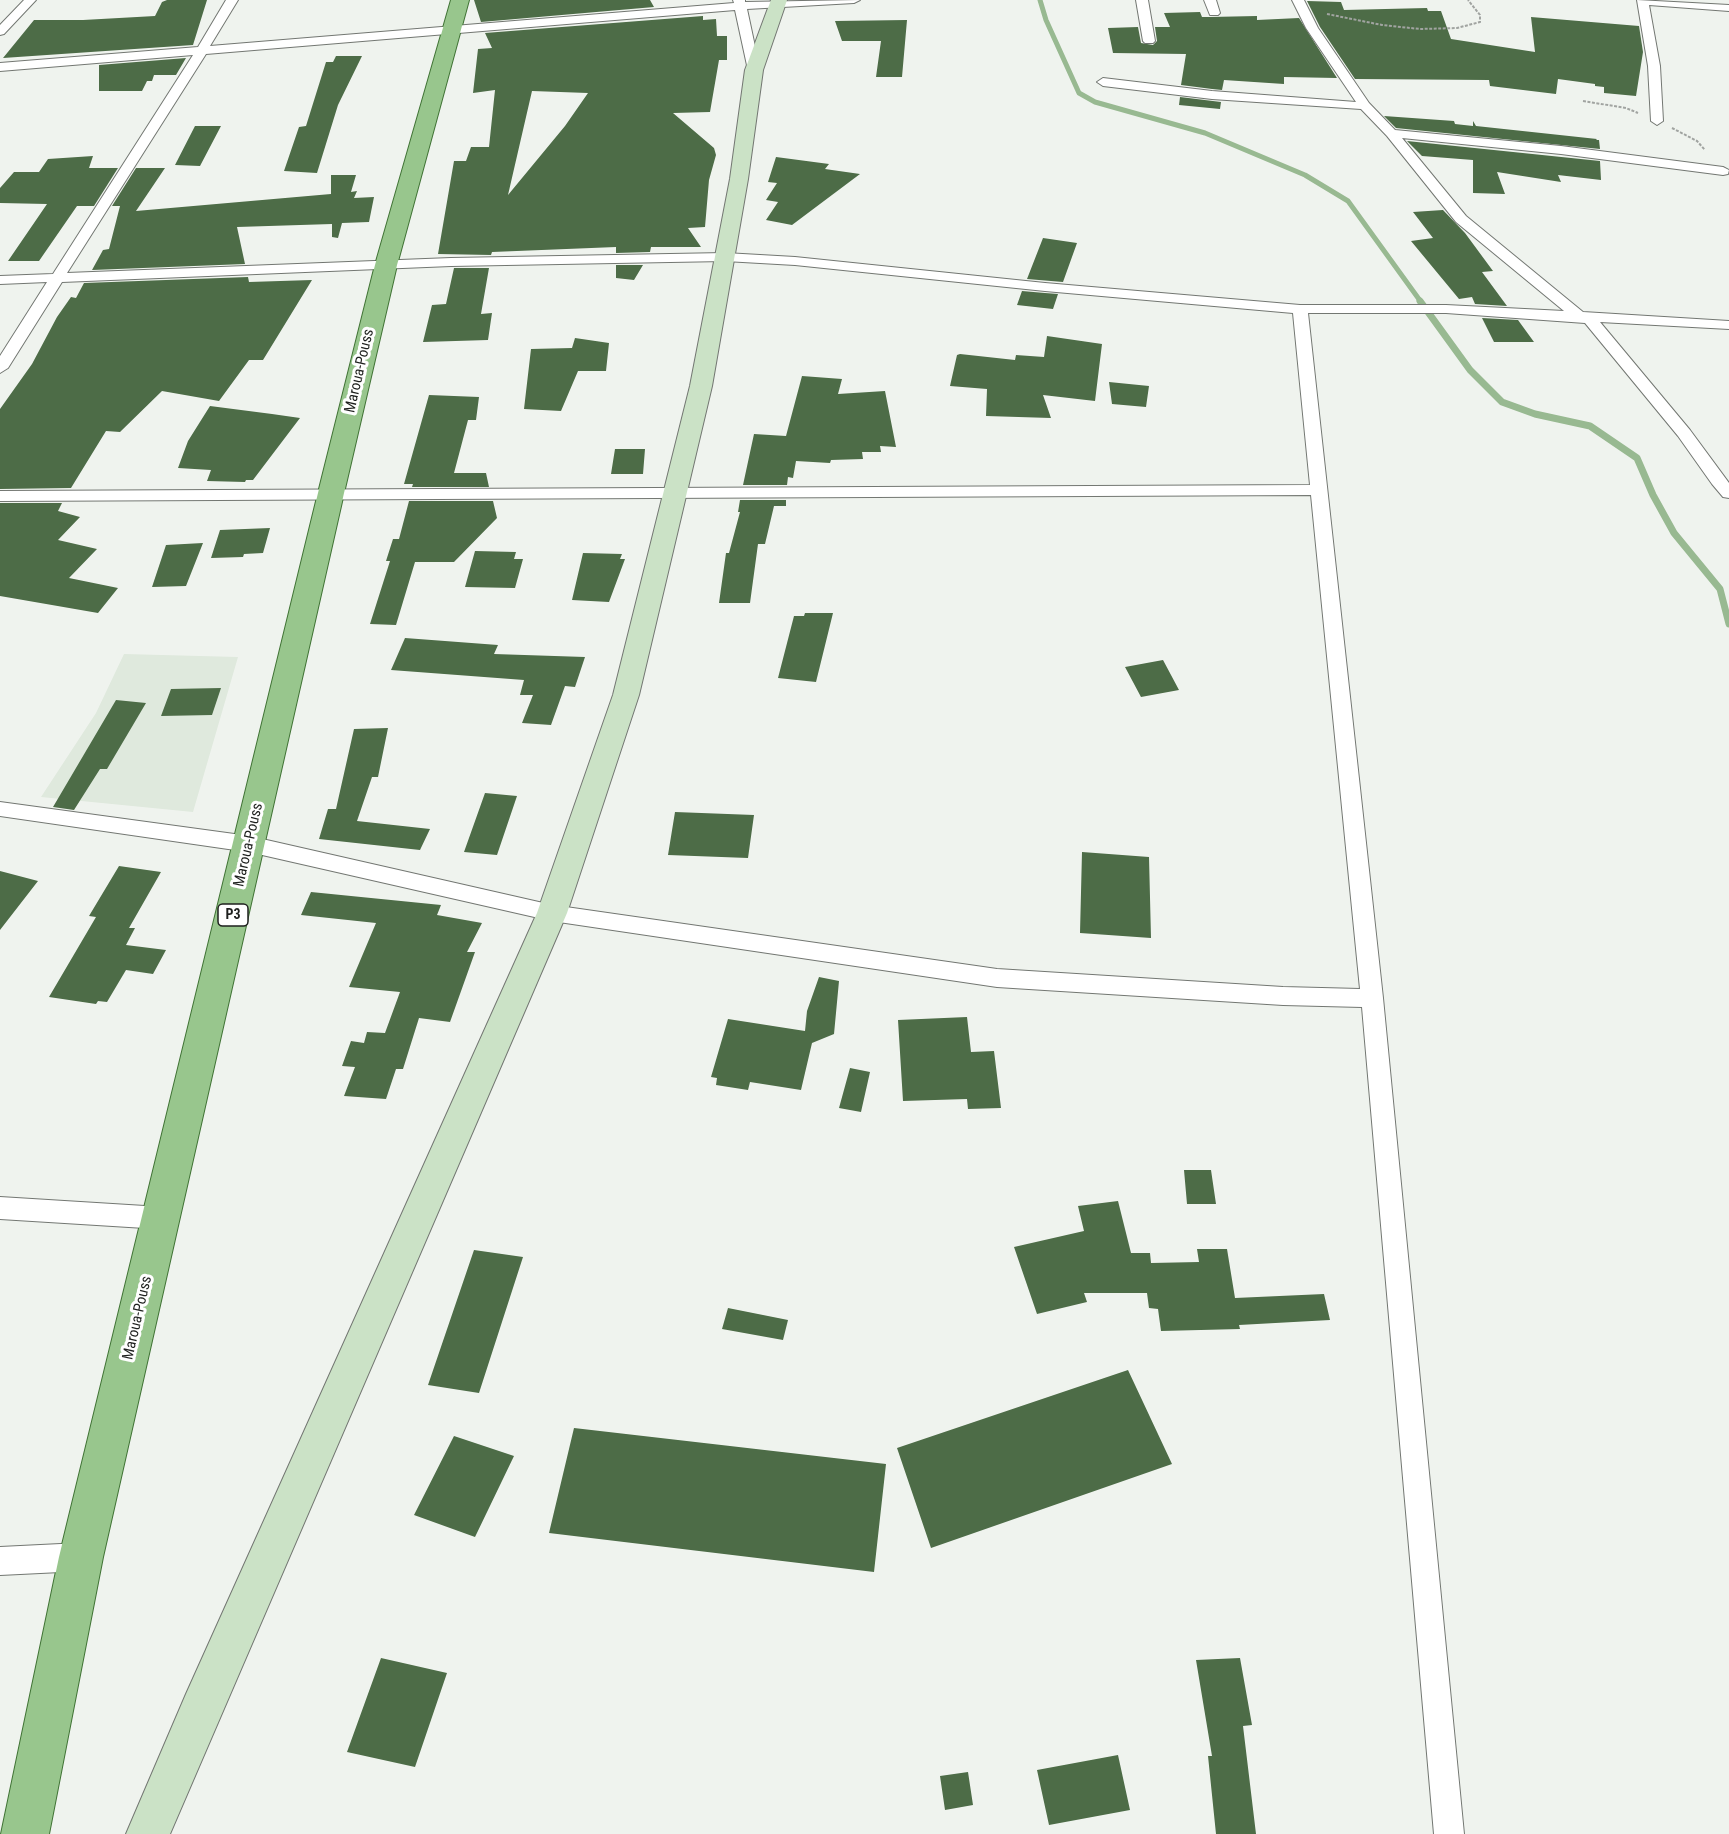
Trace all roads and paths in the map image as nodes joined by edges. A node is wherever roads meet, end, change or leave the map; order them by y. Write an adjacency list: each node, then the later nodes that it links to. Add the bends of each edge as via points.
1 (30, 0): 14 (street)
2 (232, 0): 16 (street)
3 (854, 0): 8 (street)
4 (1142, 0): 15 (street)
5 (1210, 0): 12 (street)
6 (1468, 0): 10 (path, via 1480,15 1480,22 1456,28 1382,25)
7 (1643, 1): 11 (street); 21 (street)
8 (779, 2): 9 (street); 18 (main road)
9 (739, 3): 13 (street); 18 (street)
10 (1300, 5): 20 (street)
11 (1729, 8)
12 (1214, 13)
13 (456, 15): 16 (street); 25 (main road, Maroua-Pouss / P3)
14 (0, 32)
15 (1149, 41)
16 (202, 50): 17 (street); 26 (street)
17 (0, 67)
18 (754, 70): 24 (main road)
19 (1104, 82): 20 (street, via 1212,95)
20 (1365, 106): 22 (street)
21 (1658, 121)
22 (1391, 133): 23 (street); 29 (street, via 1461,219)
23 (1723, 171)
24 (725, 257): 25 (street); 28 (street); 34 (main road, via 701,386)
25 (386, 265): 26 (street); 33 (main road, Maroua-Pouss / P3)
26 (57, 277): 27 (street); 31 (street)
27 (0, 280)
28 (1300, 309): 29 (street, via 1446,309); 32 (street)
29 (1586, 319): 30 (street); 35 (street, via 1684,433)
30 (1728, 327)
31 (0, 368)
32 (1319, 490): 34 (street); 40 (street)
33 (331, 493): 34 (street); 36 (street); 38 (main road, Maroua-Pouss / P3)
34 (675, 493): 39 (main road, via 626,695)
35 (1729, 493)
36 (0, 496)
37 (0, 809): 38 (street)
38 (249, 844): 39 (street); 42 (main road, Maroua-Pouss / P3)
39 (552, 913): 40 (street, via 997,978); 46 (main road)
40 (1372, 998): 47 (street)
41 (0, 1208): 42 (street)
42 (161, 1218): 43 (main road, Maroua-Pouss / P3)
43 (81, 1557): 44 (street); 45 (main road, Maroua-Pouss / P3)
44 (0, 1561)
45 (25, 1834)
46 (148, 1834)
47 (1449, 1834)

